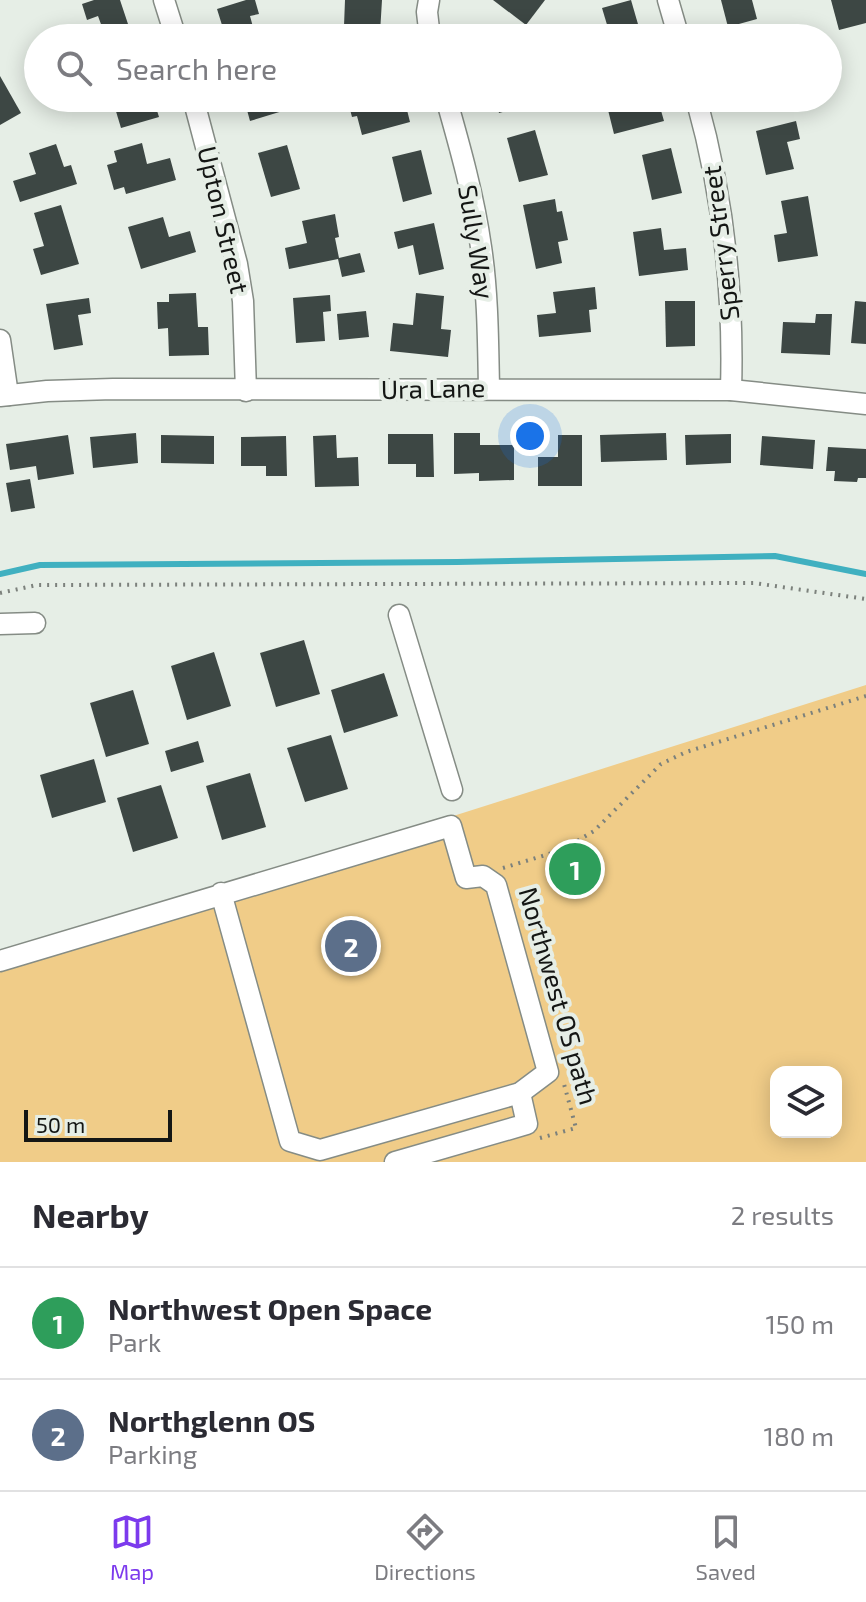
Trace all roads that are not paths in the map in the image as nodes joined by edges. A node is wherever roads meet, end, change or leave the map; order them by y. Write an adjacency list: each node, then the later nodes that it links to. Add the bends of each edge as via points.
1 (164, 0): 4 (street)
2 (429, 0): 5 (street)
3 (668, 0): 6 (street)
4 (172, 24)
5 (428, 24)
6 (675, 24)
7 (197, 112): 13 (street, Upton Street, via 237,264)
8 (450, 112): 11 (street, Sully Way, via 482,249)
9 (699, 112): 12 (street, Sperry Street, via 728,261)
10 (0, 340): 14 (street)
11 (489, 388): 12 (street, Ura Lane); 13 (street, Ura Lane)
12 (731, 390): 15 (street, Ura Lane)
13 (246, 391): 14 (street, Ura Lane, via 100,389)
14 (4, 395)
15 (866, 404)
16 (399, 615): 19 (street)
17 (35, 623): 18 (street)
18 (0, 624)
19 (452, 790)
20 (221, 893): 21 (street); 22 (street, via 451,826 466,878 483,876 496,885 548,1072); 23 (street, via 290,1141)
21 (0, 961)
22 (520, 1093): 23 (street); 24 (street, via 527,1124)
23 (321, 1156)
24 (395, 1162)

